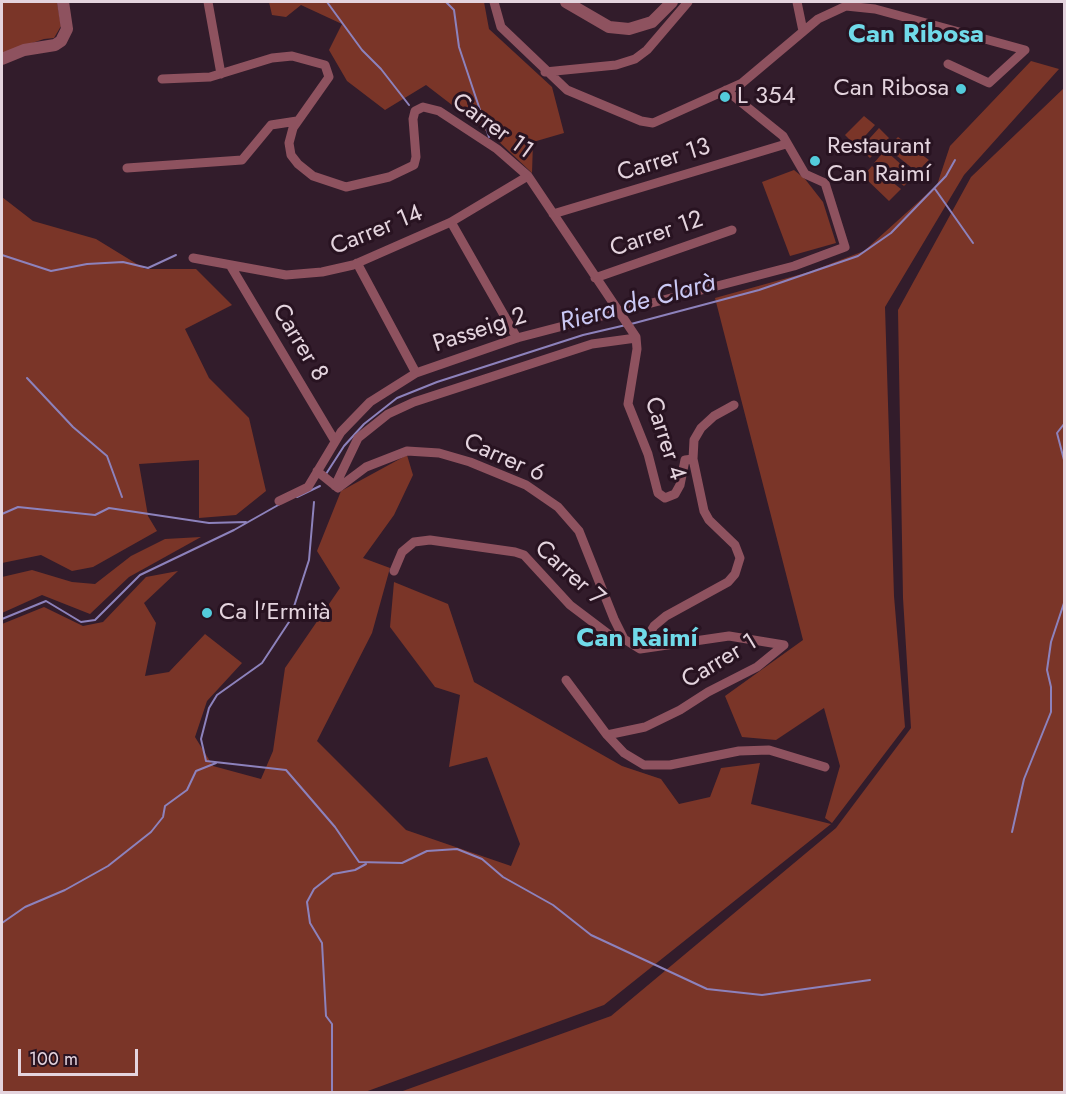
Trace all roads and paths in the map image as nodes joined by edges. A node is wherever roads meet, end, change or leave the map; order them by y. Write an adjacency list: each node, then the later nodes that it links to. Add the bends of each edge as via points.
1 (63, 2): 10 (street, via 67,28 61,41)
2 (208, 2): 13 (street)
3 (494, 2): 12 (street, via 501,27)
4 (566, 2): 5 (street, via 609,27 629,29 652,22)
5 (672, 2)
6 (688, 2): 12 (street, via 635,59 616,65)
7 (797, 2): 9 (street)
8 (840, 5): 9 (street); 11 (street, via 874,9 1025,50 988,83)
9 (803, 30): 15 (street, via 742,83)
10 (2, 59)
11 (948, 64)
12 (545, 72): 15 (street, via 567,90 653,123)
13 (221, 74): 14 (street, Carrer 11); 16 (street, Carrer 11, via 292,56 325,65 329,77)
14 (162, 79)
15 (726, 90): 17 (street, via 772,126)
16 (297, 121): 18 (street, via 271,125 242,160); 19 (street, Carrer 11, via 289,143 298,165 313,176 346,187 389,177 414,165 413,119 415,111 423,107 439,111 464,127)
17 (786, 144): 20 (street, Carrer 13); 27 (street, Passeig 2, via 805,174 825,183 845,247 794,266)
18 (127, 168)
19 (528, 176): 20 (street, Carrer 11); 21 (street, Carrer 14)
20 (553, 214): 26 (street, Carrer 11)
21 (451, 222): 24 (street, Carrer 14); 28 (street)
22 (732, 230): 26 (street, Carrer 12)
23 (193, 258): 25 (street, Carrer 14)
24 (357, 263): 25 (street, Carrer 14, via 322,273 286,275); 30 (street)
25 (230, 266): 32 (street, Carrer 8)
26 (595, 278): 27 (street, Carrer 11)
27 (617, 311): 28 (street, Passeig 2); 29 (street, Carrer 11)
28 (517, 338): 30 (street, Passeig 2)
29 (636, 338): 33 (street, Carrer 4, via 628,404 648,454 658,494 665,498 675,494 685,460); 35 (street, via 592,344 388,414 358,438)
30 (416, 372): 32 (street, Passeig 2, via 369,402)
31 (734, 405): 33 (street, via 701,428 694,440)
32 (335, 441): 34 (street, Passeig 2)
33 (693, 459): 39 (street, via 704,511 735,545 740,558 728,582 666,616 654,626)
34 (316, 471): 35 (street); 36 (street, Passeig 2, via 308,487)
35 (335, 486): 38 (street, Carrer 6, via 338,488 366,467 407,451 439,453 526,485 558,507 579,531)
36 (279, 501)
37 (394, 571): 38 (street, Carrer 7, via 402,552 414,542 430,540 515,552 524,555 570,605 611,636)
38 (624, 639): 39 (street)
39 (640, 650): 41 (street, Carrer 1, via 729,636 784,645 757,667 680,710 645,727)
40 (566, 680): 41 (street)
41 (607, 735): 42 (street, via 624,753 644,765 670,765 739,751 769,750)
42 (825, 767)

